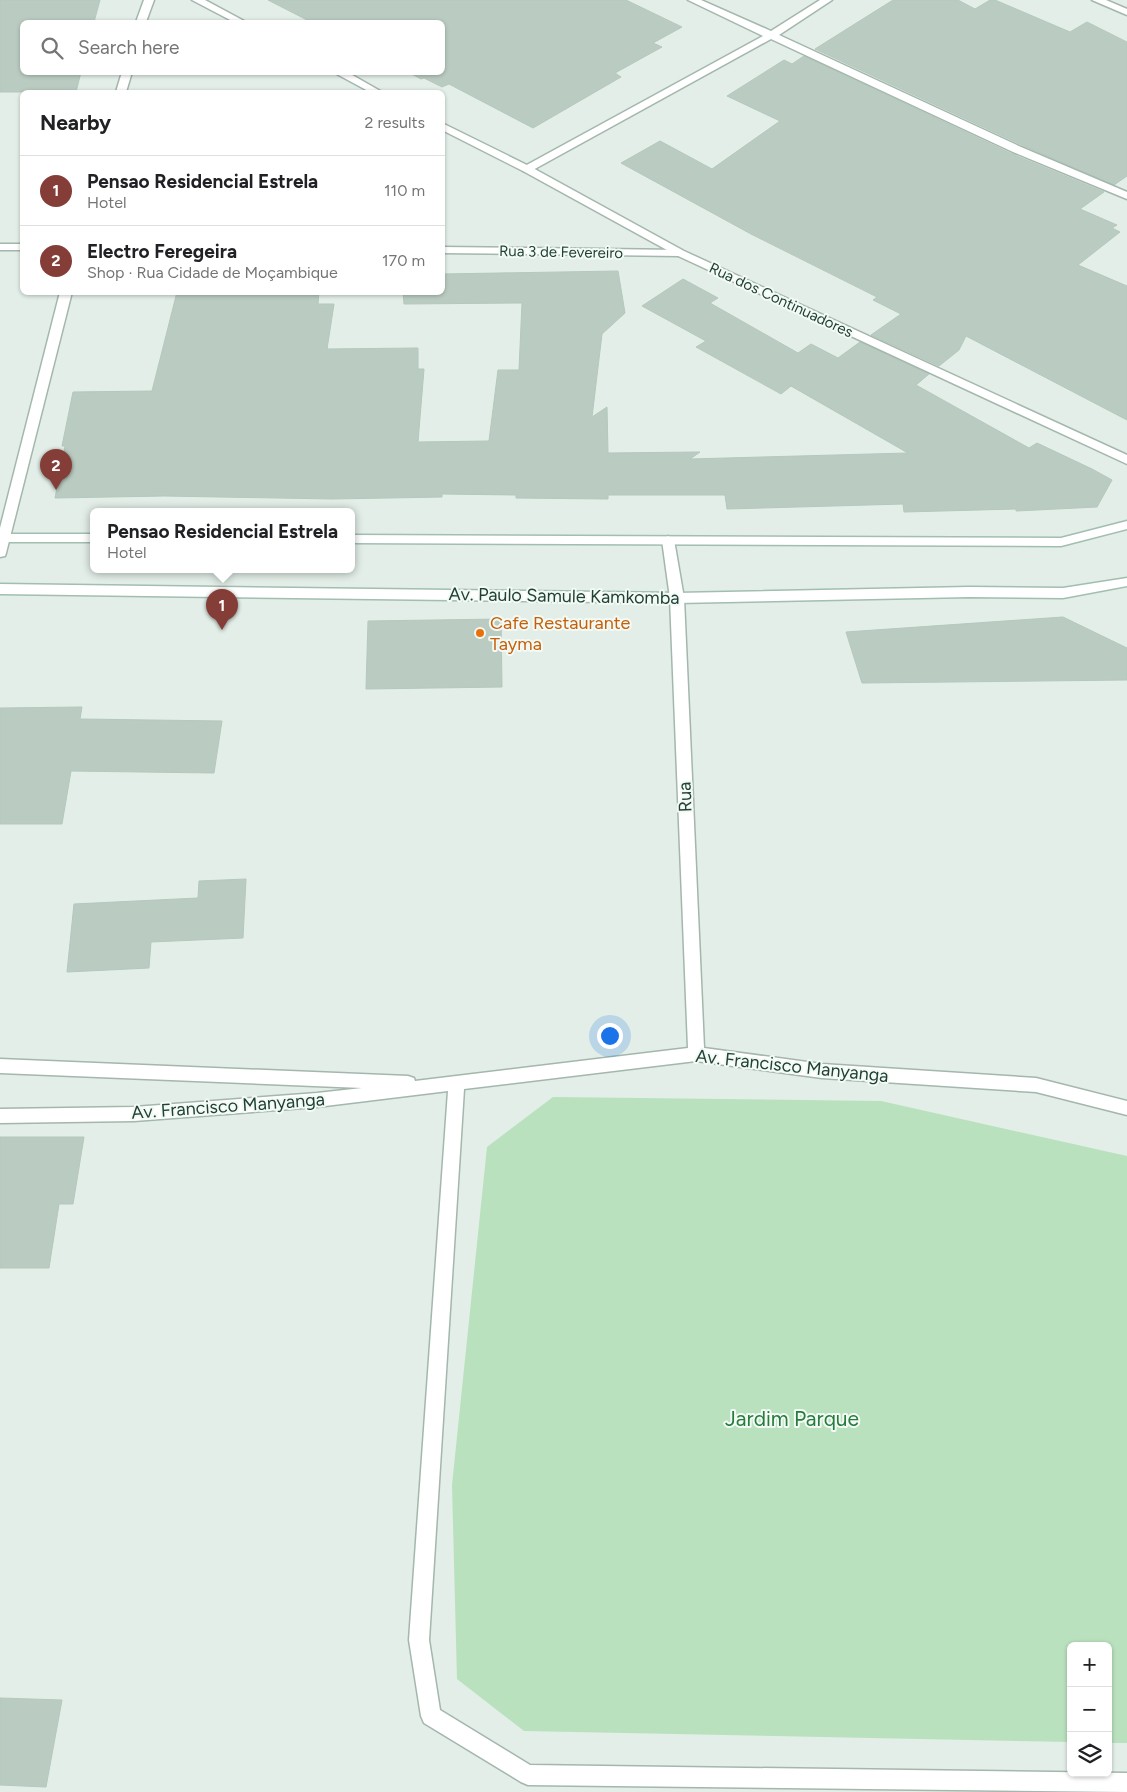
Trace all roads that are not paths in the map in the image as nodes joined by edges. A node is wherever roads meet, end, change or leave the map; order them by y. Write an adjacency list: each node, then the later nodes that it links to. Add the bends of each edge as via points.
1 (149, 0): 7 (street)
2 (197, 0): 8 (street)
3 (694, 0): 9 (street)
4 (827, 0): 9 (street)
5 (1097, 0): 6 (street)
6 (1127, 12)
7 (142, 20)
8 (237, 20)
9 (772, 35): 15 (street); 16 (street, via 998,142)
10 (126, 75): 12 (street)
11 (344, 75): 13 (street)
12 (122, 90)
13 (373, 90)
14 (445, 128): 15 (street, Rua dos Continuadores)
15 (527, 170): 20 (street, Rua dos Continuadores)
16 (1127, 196)
17 (0, 247): 18 (street)
18 (20, 247)
19 (445, 250): 20 (street, Rua 3 de Fevereiro)
20 (680, 253): 22 (street, Rua dos Continuadores)
21 (65, 295): 24 (street)
22 (1127, 460)
23 (1127, 525): 27 (street, via 1061,542)
24 (2, 538): 25 (street); 28 (street)
25 (90, 538)
26 (355, 539): 27 (street)
27 (668, 540): 31 (street, Rua)
28 (0, 553)
29 (1127, 582): 31 (street, Av. Paulo Samule Kamkomba, via 1063,593)
30 (0, 589): 31 (street, Av. Paulo Samule Kamkomba)
31 (677, 598): 32 (street, Rua)
32 (696, 1054): 34 (street, Av. Francisco Manyanga); 35 (street, Av. Francisco Manyanga, via 822,1071 1036,1085)
33 (0, 1066): 34 (street, Av. Francisco Manyanga)
34 (456, 1084): 36 (street, Av. Francisco Manyanga, via 316,1100 144,1113); 37 (street, via 419,1640 431,1716 528,1775)
35 (1127, 1108)
36 (0, 1116)
37 (1127, 1783)

